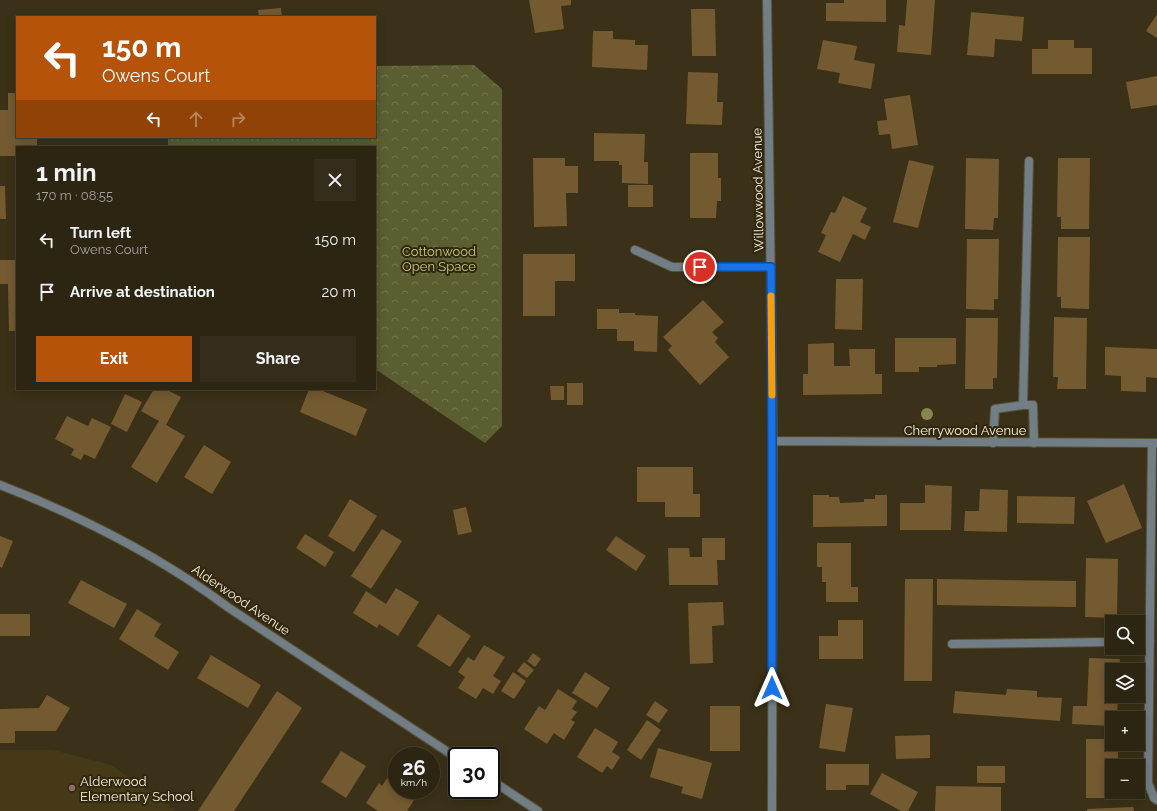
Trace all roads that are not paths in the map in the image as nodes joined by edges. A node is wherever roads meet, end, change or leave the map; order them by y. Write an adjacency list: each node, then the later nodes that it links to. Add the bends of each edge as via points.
1 (768, 0): 4 (street, Willowwood Avenue)
2 (1029, 161): 5 (street)
3 (635, 250): 4 (street, via 672,268)
4 (771, 267): 6 (street, Willowwood Avenue)
5 (1023, 405): 7 (street, via 995,409); 8 (street, via 1033,405)
6 (772, 441): 7 (street, Cherrywood Avenue); 19 (street, Willowwood Avenue)
7 (993, 443): 8 (street, Cherrywood Avenue)
8 (1034, 443): 9 (street, Cherrywood Avenue)
9 (1154, 443): 12 (street)
10 (0, 485): 15 (street, Alderwood Avenue, via 50,504 153,557)
11 (1145, 641): 12 (street)
12 (1150, 641): 17 (street, via 1148,783)
13 (1105, 642): 14 (street)
14 (952, 644)
15 (448, 752)
16 (500, 786): 18 (street)
17 (1157, 800)
18 (538, 811)
19 (772, 811)

